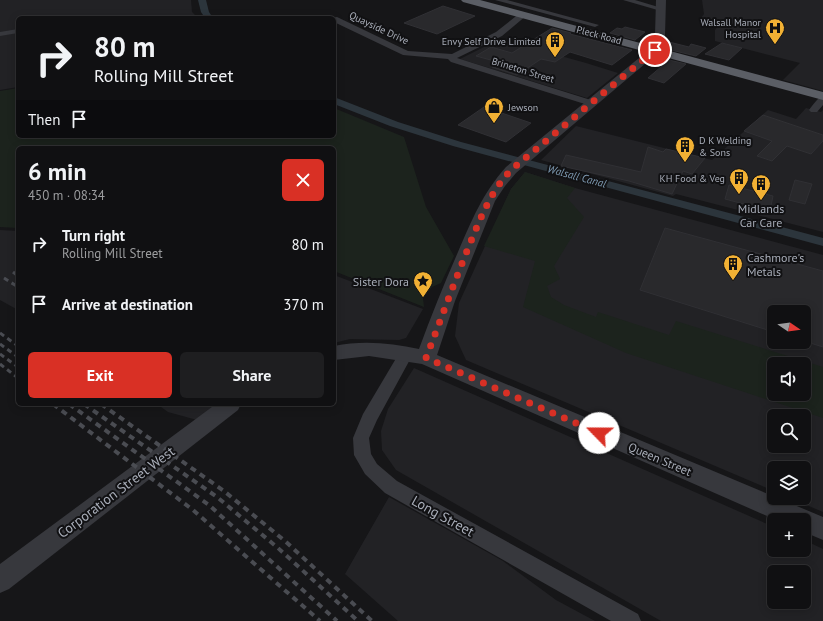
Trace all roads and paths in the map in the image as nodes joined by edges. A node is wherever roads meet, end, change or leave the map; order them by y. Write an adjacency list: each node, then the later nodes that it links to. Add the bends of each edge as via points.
1 (467, 0): 5 (highway, Pleck Road)
2 (499, 0): 7 (street, Pleck Road, via 583,19)
3 (627, 0): 4 (street)
4 (661, 4): 10 (street, via 660,35)
5 (523, 15): 10 (highway, Pleck Road); 11 (street, via 499,34)
6 (336, 20): 11 (street, Quayside Drive, via 406,53)
7 (595, 25)
8 (16, 31): 9 (street)
9 (0, 34)
10 (655, 50): 12 (highway, Pleck Road); 14 (street)
11 (453, 57): 14 (street, Brineton Street, via 451,58 454,60)
12 (823, 96)
13 (823, 99): 15 (street)
14 (591, 103): 17 (street, via 511,170 496,189 485,208 446,301)
15 (814, 110)
16 (336, 352): 17 (street, via 365,349)
17 (416, 356): 19 (street, Queen Street); 23 (street, Long Street, via 369,419 361,438 363,455 371,468 391,487)
18 (228, 406): 22 (street, Corporation Street West)
19 (784, 513)
20 (811, 524): 21 (street, Queen Street)
21 (823, 529)
22 (0, 580)
23 (632, 621)

